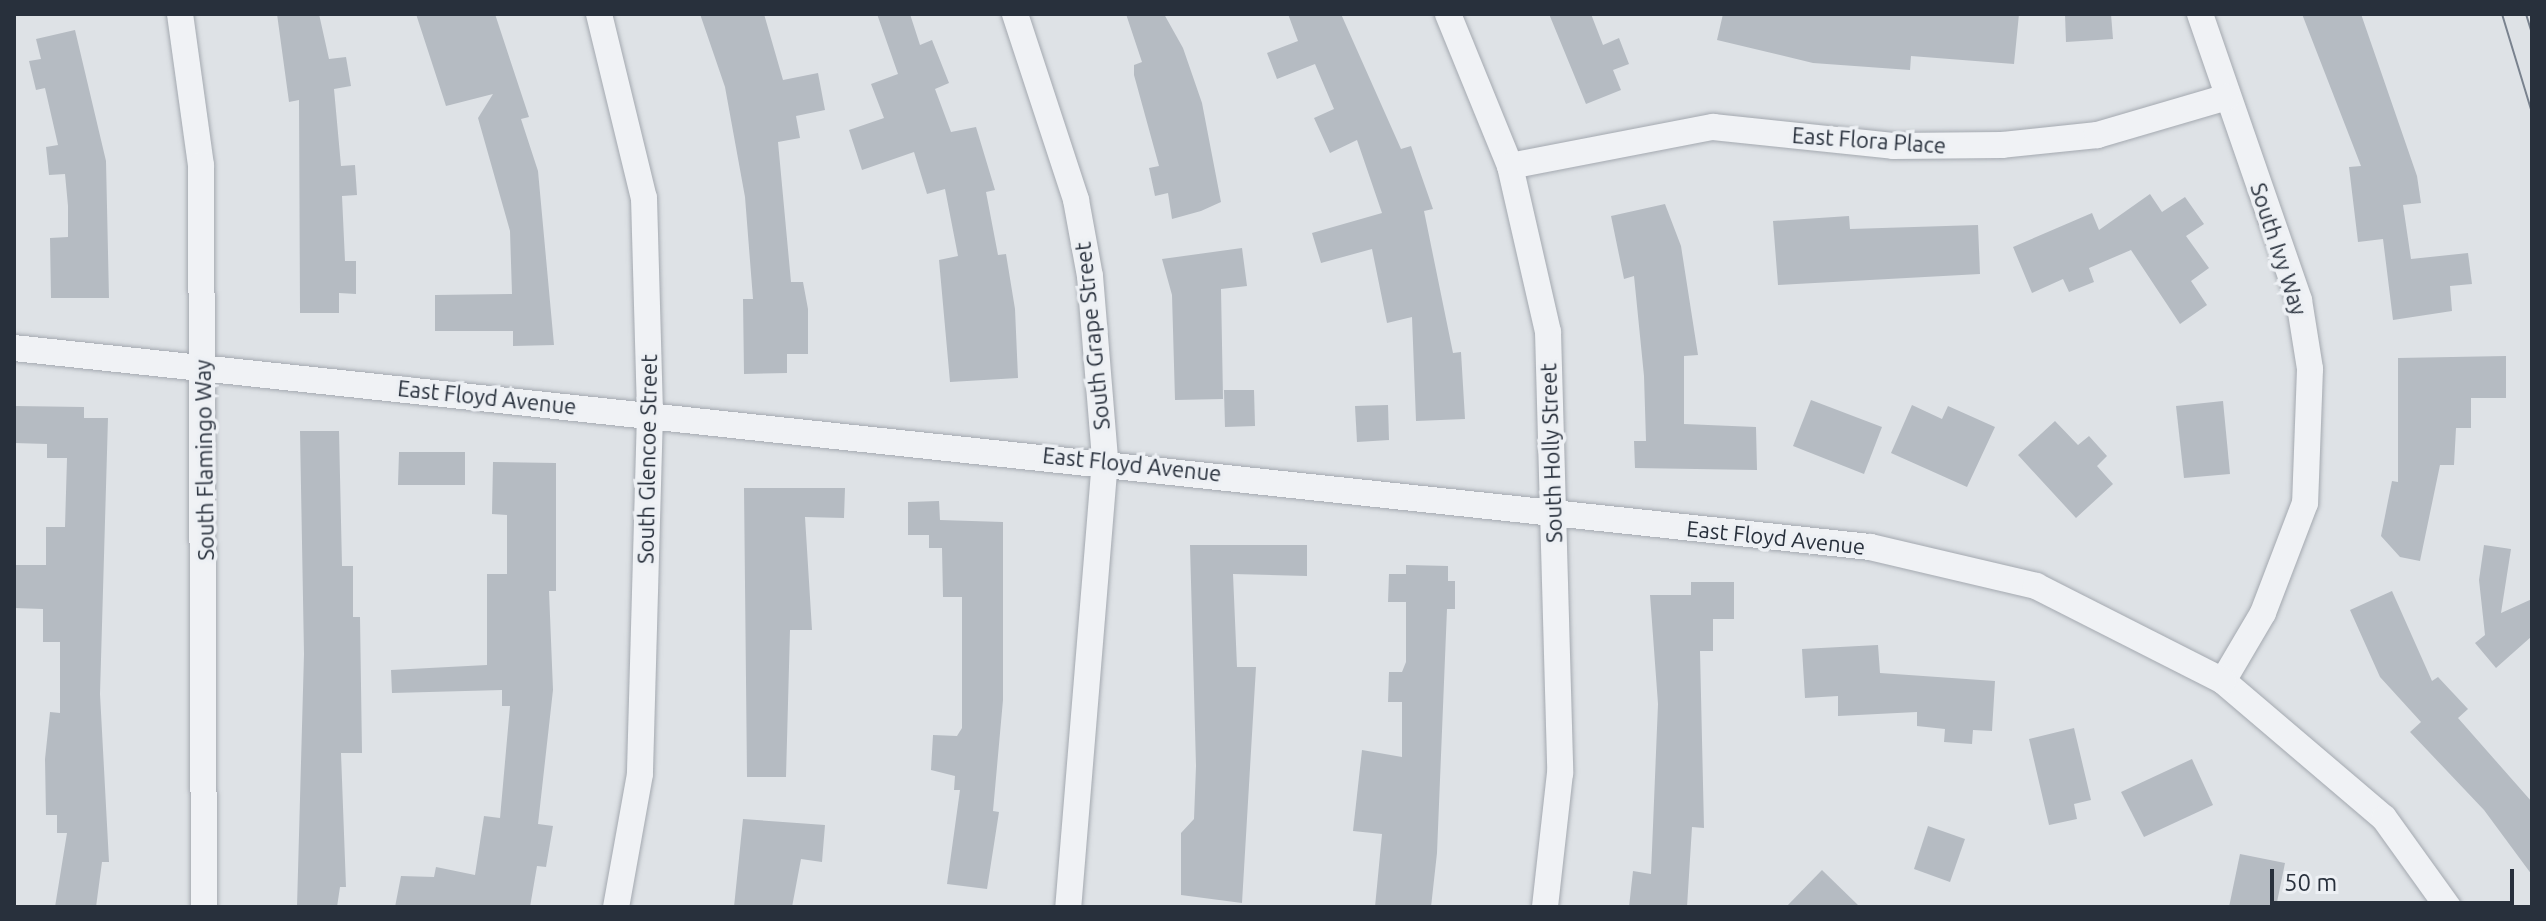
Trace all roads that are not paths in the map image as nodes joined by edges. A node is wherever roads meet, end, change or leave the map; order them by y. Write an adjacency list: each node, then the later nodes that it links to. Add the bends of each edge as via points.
1 (180, 14): 9 (street, South Flamingo Way, via 201,165)
2 (599, 14): 10 (street, South Glencoe Street, via 644,198)
3 (1015, 14): 11 (street, South Grape Street, via 1076,200)
4 (1448, 14): 7 (street, South Holly Street)
5 (2200, 14): 6 (street, South Ivy Way)
6 (2227, 97): 7 (street, East Flora Place, via 2097,135 2002,145 1893,146 1713,127); 13 (street, South Ivy Way, via 2299,300 2312,433 2305,503 2288,555)
7 (1510, 166): 12 (street, South Holly Street, via 1548,332)
8 (14, 348): 9 (street, East Floyd Avenue)
9 (203, 368): 10 (street, East Floyd Avenue); 14 (street, South Flamingo Way)
10 (650, 413): 11 (street, East Floyd Avenue); 15 (street, South Glencoe Street, via 640,774)
11 (1105, 460): 12 (street, East Floyd Avenue); 16 (street, South Grape Street)
12 (1554, 513): 13 (street, East Floyd Avenue, via 1870,547 2036,586); 17 (street, South Holly Street, via 1560,773)
13 (2223, 681): 18 (street, via 2384,818)
14 (204, 907)
15 (616, 907)
16 (1068, 907)
17 (1545, 907)
18 (2448, 907)

